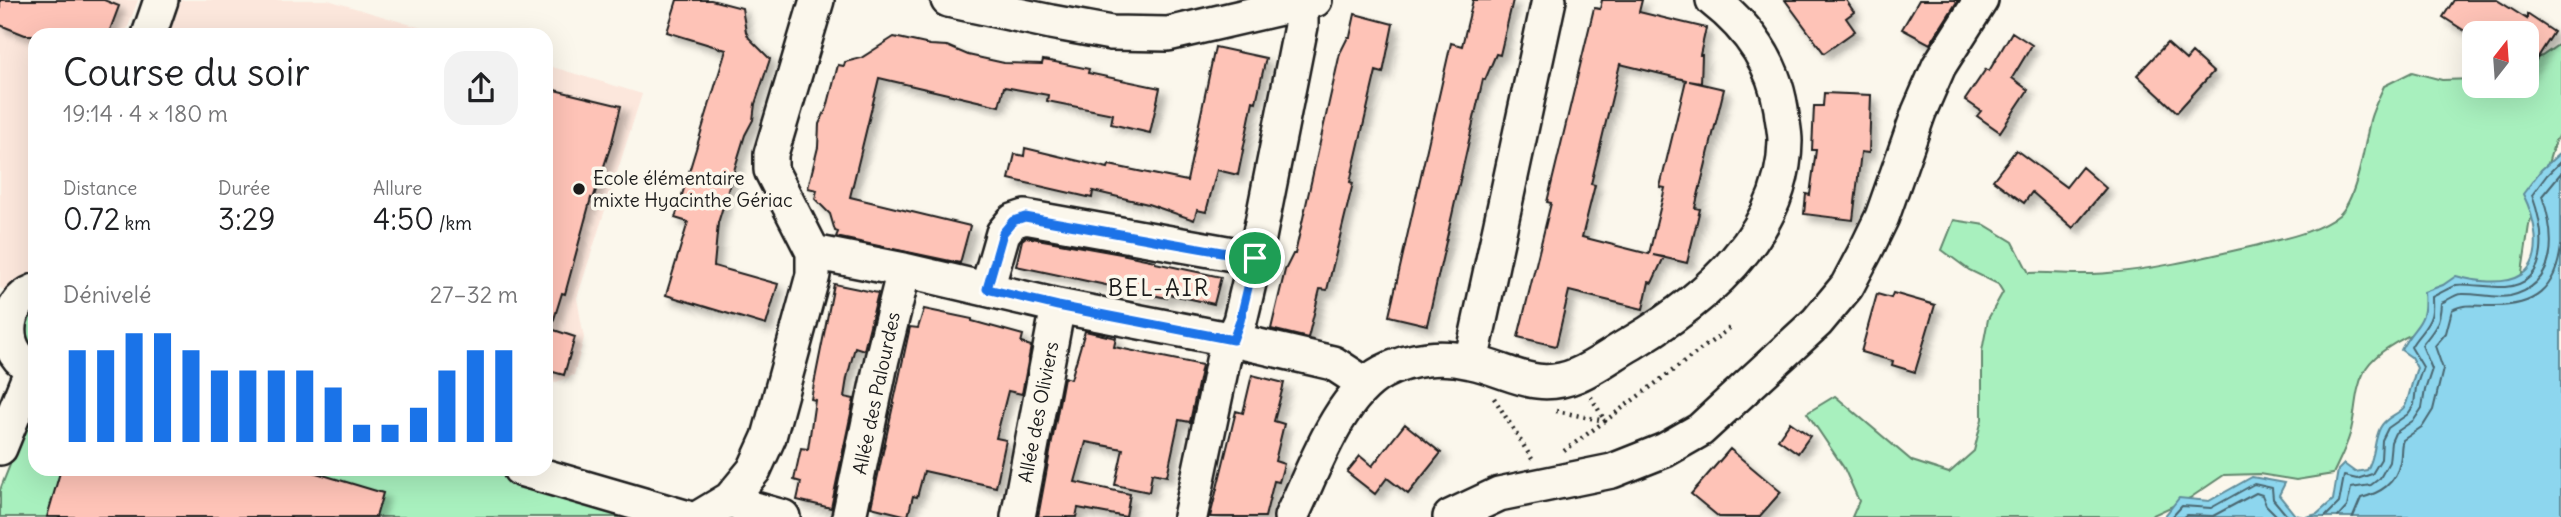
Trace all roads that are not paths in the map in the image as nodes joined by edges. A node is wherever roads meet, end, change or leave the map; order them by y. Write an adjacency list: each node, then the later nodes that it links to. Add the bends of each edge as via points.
1 (161, 0): 8 (street)
2 (817, 0): 9 (street, via 771,154 771,170)
3 (1549, 0): 16 (street)
4 (1713, 0): 16 (street, via 1732,14 1759,47 1778,89 1785,140 1780,182 1753,239 1720,279 1656,329 1578,375 1551,383 1517,378)
5 (1981, 0): 30 (street, via 1939,66 1866,250 1847,286 1817,322 1700,430 1665,450 1612,471 1499,494)
6 (970, 2): 7 (street, via 1111,33 1167,34)
7 (1308, 2): 10 (street)
8 (151, 28)
9 (813, 252): 11 (street); 22 (street, via 813,275 769,437 754,470)
10 (1255, 258): 12 (street, via 1025,217 1013,221 1003,233); 15 (street)
11 (904, 270): 12 (street); 26 (street, Allée des Palourdes)
12 (987, 289): 13 (street)
13 (1058, 306): 15 (street); 27 (street, Allée des Oliviers)
14 (11, 308): 17 (street, via 8,346)
15 (1233, 340): 19 (street, via 1333,363); 28 (street, via 1224,356)
16 (1471, 362): 19 (street, via 1430,357 1384,371)
17 (28, 366)
18 (28, 381): 20 (street)
19 (1365, 384): 29 (street, via 1343,409)
20 (0, 448)
21 (544, 476): 23 (street)
22 (730, 499): 24 (street); 25 (street)
23 (685, 517)
24 (700, 517)
25 (783, 517)
26 (849, 517)
27 (1018, 517)
28 (1190, 517)
29 (1291, 517)
30 (1450, 517)

